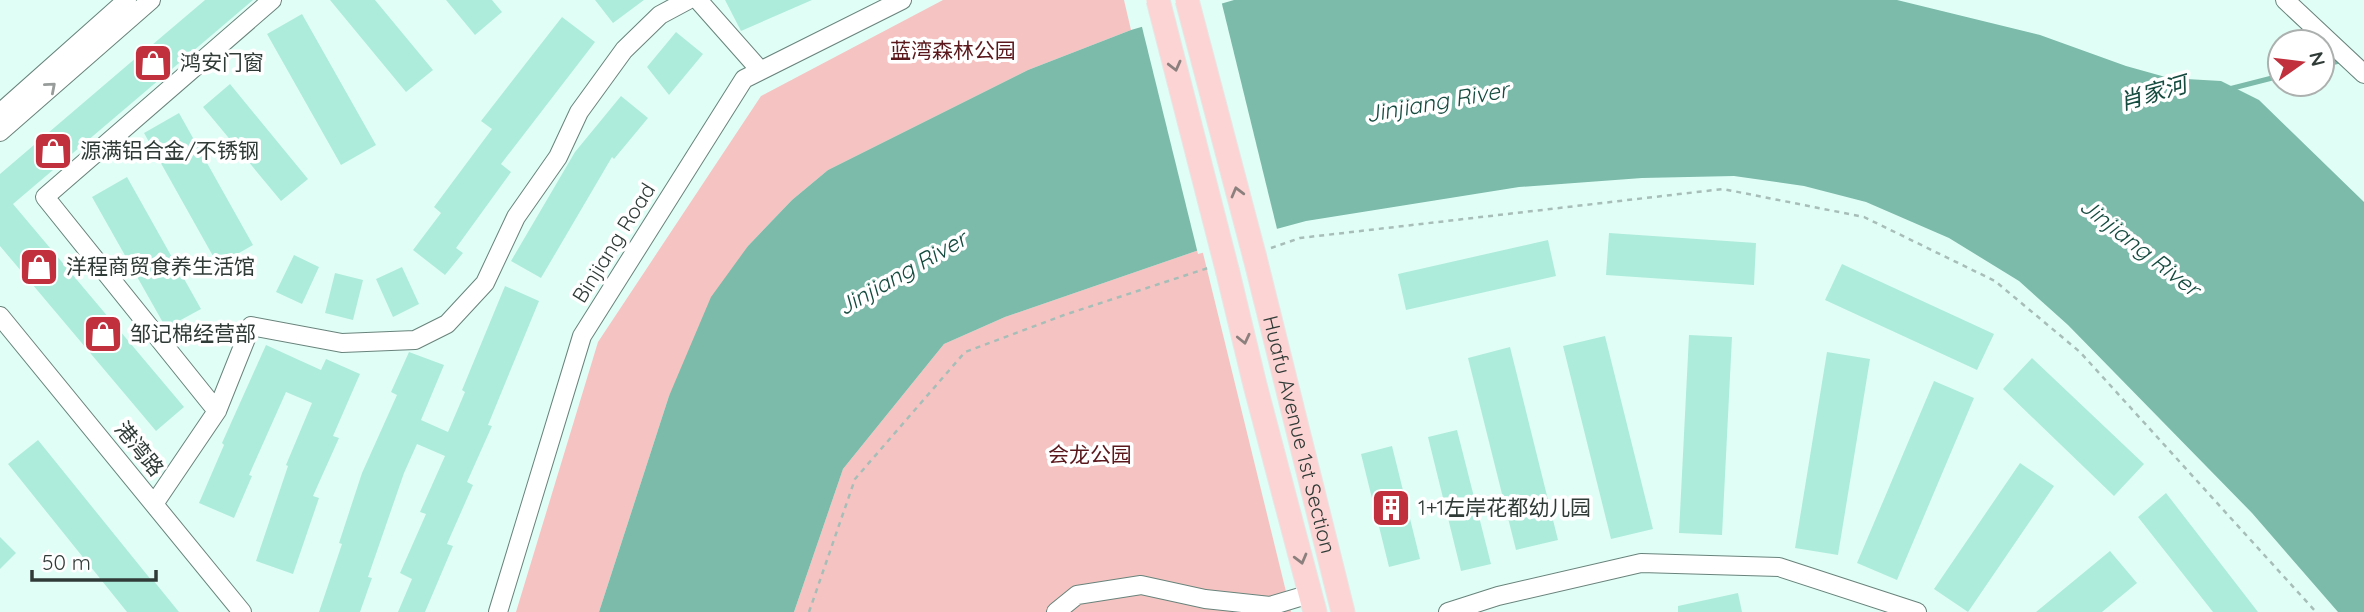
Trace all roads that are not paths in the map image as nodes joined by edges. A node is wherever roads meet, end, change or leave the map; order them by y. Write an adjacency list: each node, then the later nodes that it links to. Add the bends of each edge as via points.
1 (127, 0): 12 (street)
2 (151, 0): 13 (street, one-way to 2)
3 (271, 0): 15 (street, via 45,197)
4 (688, 0): 15 (street, via 660,15 624,50 579,112 558,157 516,218 485,283 447,324 415,341 342,343 251,326)
5 (698, 0): 10 (street)
6 (902, 0): 10 (street, Binjiang Road)
7 (1158, 0): 17 (main road, one-way to 17, bridge, via 1218,271 1255,385)
8 (1187, 0): 21 (main road, Huafu Avenue 1st Section, one-way to 8, bridge, via 1258,255)
9 (2285, 0): 11 (street)
10 (760, 70): 19 (street, Binjiang Road, via 744,79 582,336)
11 (2360, 71)
12 (0, 113)
13 (0, 132)
14 (0, 316): 16 (street, 港湾路)
15 (216, 411): 16 (street)
16 (154, 504): 18 (street, 港湾路)
17 (1312, 603): 20 (street, via 1270,606 1205,599 1141,585 1077,596)
18 (242, 612)
19 (498, 612)
20 (1056, 612)
21 (1343, 612)
22 (1448, 612): 23 (street, via 1641,563 1779,567)
23 (1917, 612)

